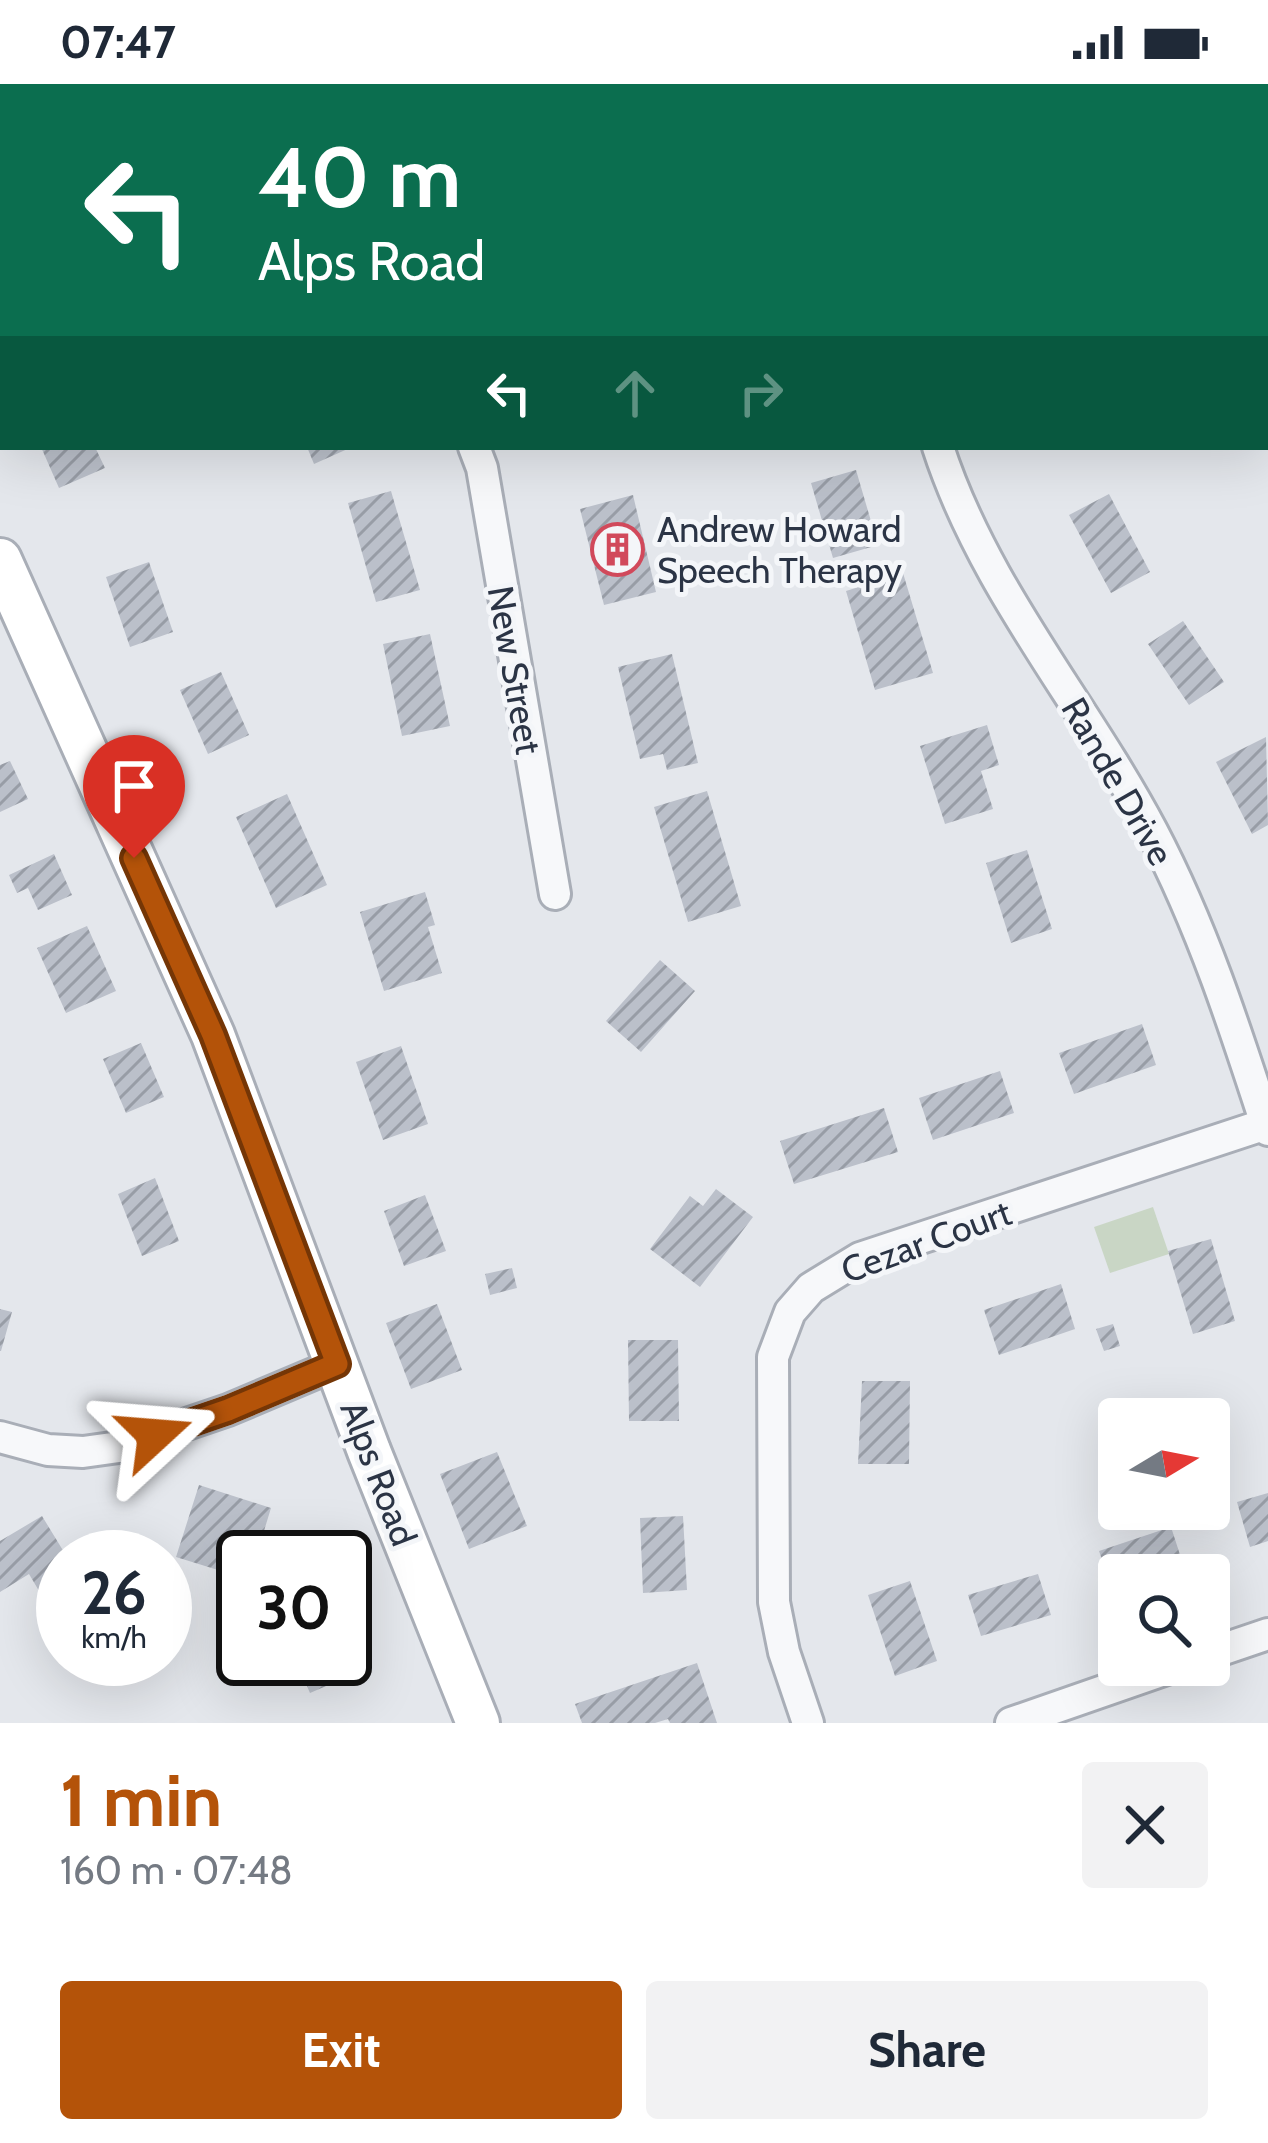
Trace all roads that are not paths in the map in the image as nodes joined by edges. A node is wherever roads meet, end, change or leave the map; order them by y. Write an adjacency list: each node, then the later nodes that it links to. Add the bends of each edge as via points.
1 (475, 450): 4 (street, New Street)
2 (939, 450): 5 (street, Rande Drive, via 1012,609 1104,749 1192,914)
3 (0, 560): 6 (main road, Alps Road, via 213,1035)
4 (555, 894)
5 (1267, 1127): 12 (street, Cezar Court, via 860,1258 811,1288 790,1312 773,1357 771,1569 784,1652)
6 (337, 1364): 7 (street, via 119,1447 48,1450); 11 (main road, Alps Road)
7 (0, 1437)
8 (1268, 1634): 9 (street)
9 (1230, 1647)
10 (1118, 1686): 13 (street)
11 (478, 1723)
12 (808, 1723)
13 (1012, 1723)

